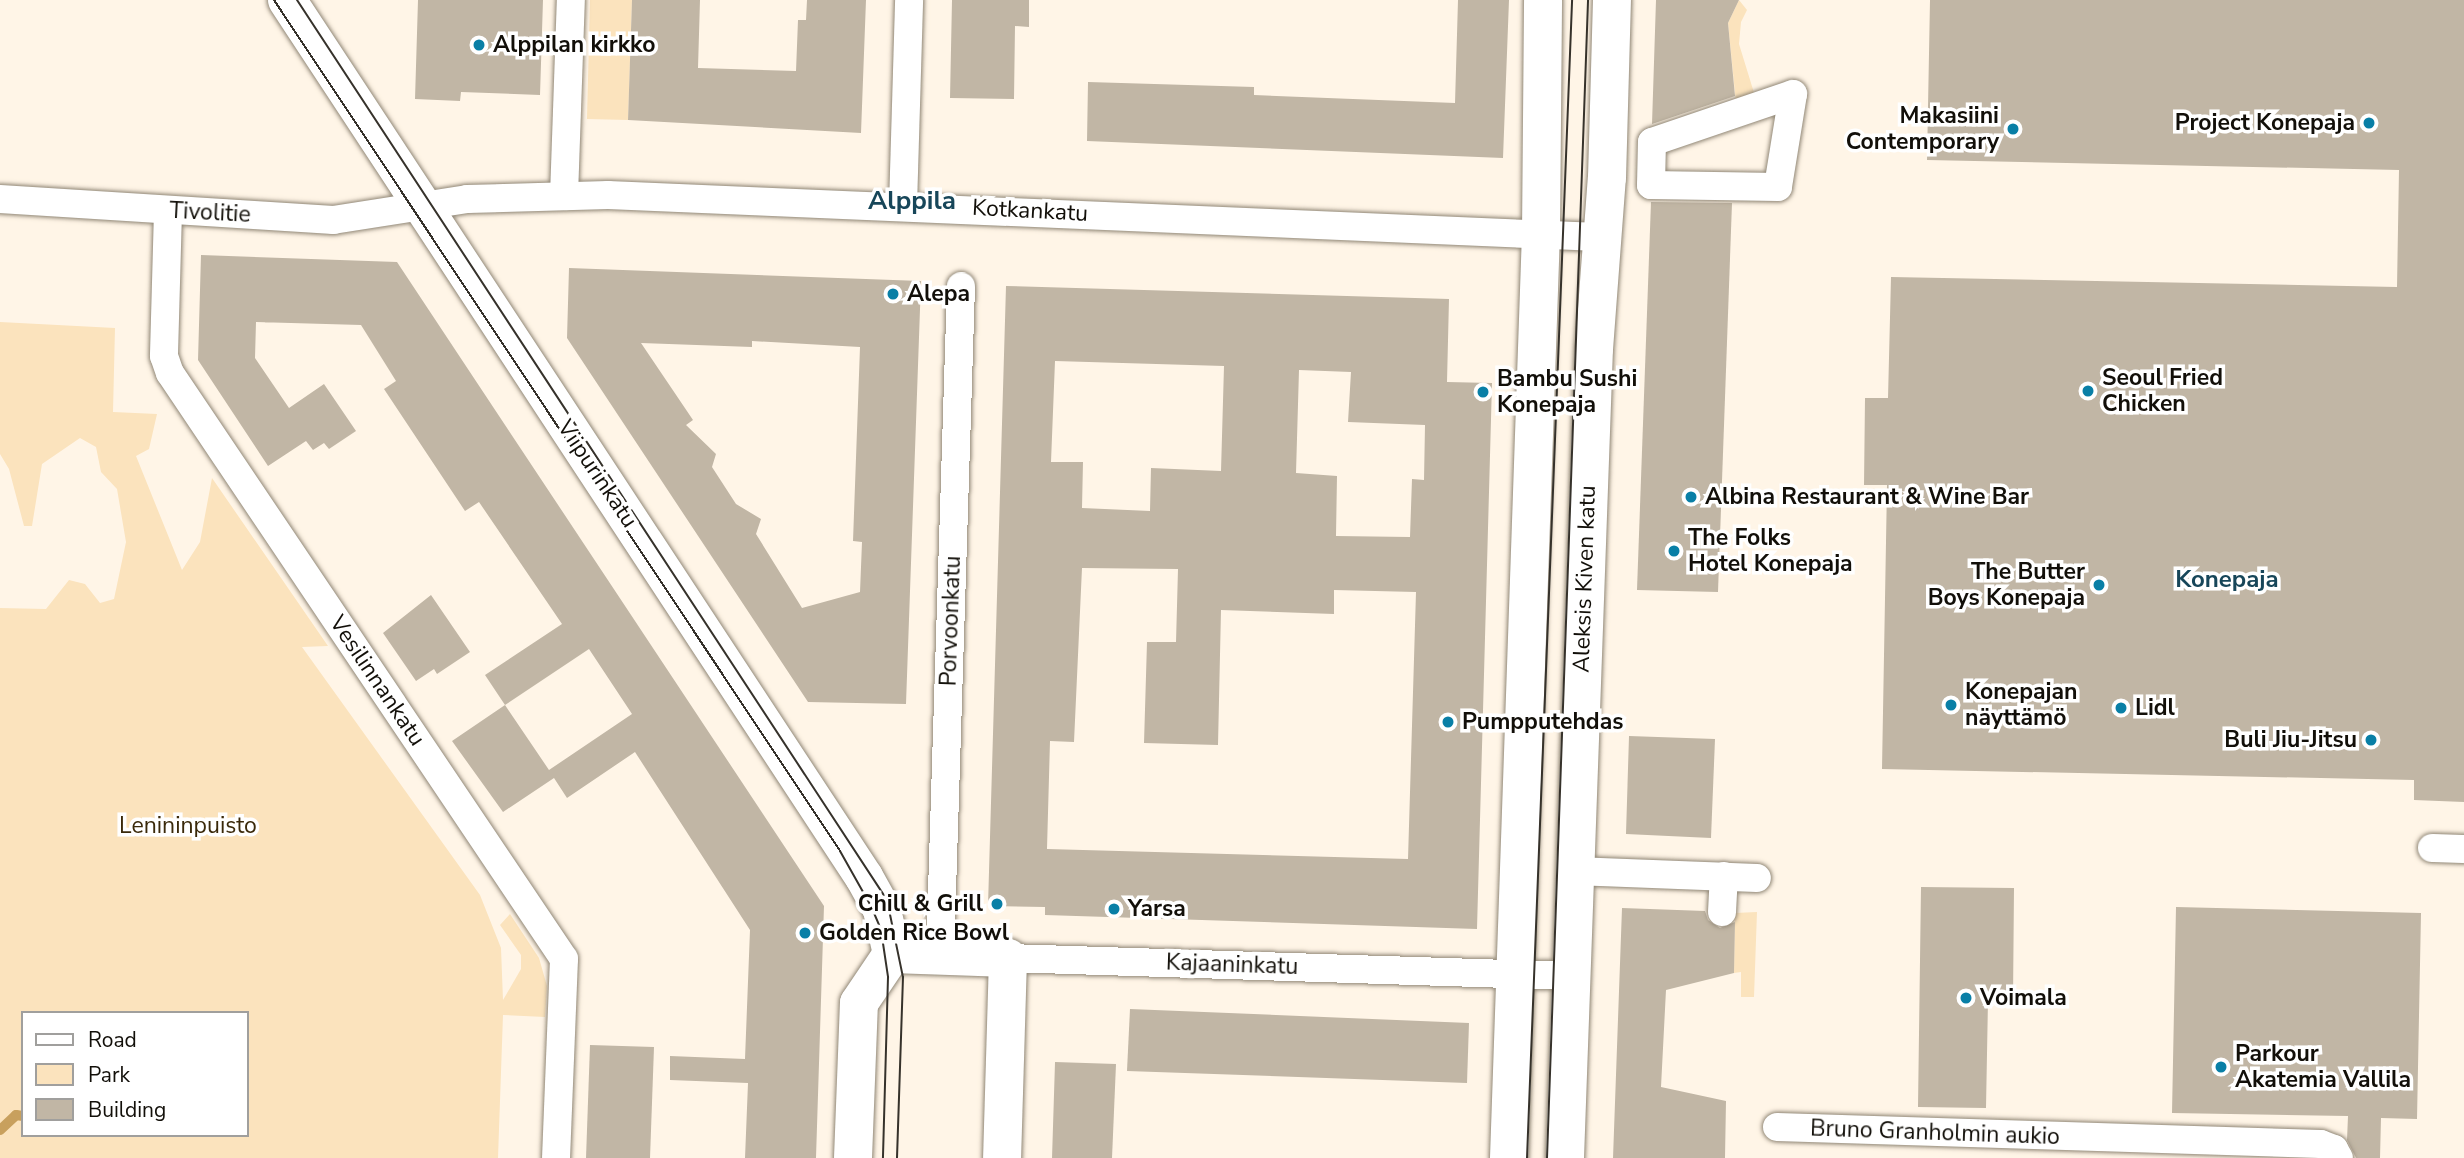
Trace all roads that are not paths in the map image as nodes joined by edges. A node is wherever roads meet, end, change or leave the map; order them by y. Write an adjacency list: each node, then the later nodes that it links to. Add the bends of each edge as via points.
1 (286, 0): 9 (main road, Viipurinkatu)
2 (571, 0): 7 (street)
3 (909, 0): 10 (street)
4 (1543, 0): 12 (main road)
5 (1612, 0): 13 (main road, Aleksis Kiven katu, via 1607,178)
6 (1737, 113): 6 (street, via 1793,94 1778,187 1651,185 1652,142)
7 (564, 196): 9 (street, Kotkankatu); 10 (street, Kotkankatu)
8 (0, 199): 11 (street, Tivolitie)
9 (419, 205): 11 (street, Tivolitie, via 333,220); 21 (main road, Viipurinkatu, via 864,877 882,911)
10 (903, 206): 12 (street, Kotkankatu)
11 (169, 211): 27 (street, Vesilinnankatu, via 164,356 170,373 564,960)
12 (1541, 234): 13 (street, Kotkankatu); 24 (main road)
13 (1599, 237): 17 (main road, Aleksis Kiven katu)
14 (961, 286): 22 (street, Porvoonkatu)
15 (2432, 848): 16 (street)
16 (2464, 849)
17 (1574, 872): 18 (street); 25 (main road, Aleksis Kiven katu)
18 (1724, 876): 19 (street); 20 (street)
19 (1757, 878)
20 (1722, 912)
21 (892, 954): 22 (main road, Kajaaninkatu); 28 (main road, via 859,1003)
22 (940, 955): 23 (main road, Kajaaninkatu)
23 (1007, 958): 24 (street, Kajaaninkatu); 29 (main road)
24 (1515, 975): 25 (street, Kajaaninkatu); 30 (main road)
25 (1571, 976): 31 (main road, Aleksis Kiven katu)
26 (1777, 1127): 32 (street, Bruno Granholmin aukio, via 2321,1144 2334,1149)
27 (556, 1158)
28 (853, 1158)
29 (1002, 1158)
30 (1509, 1158)
31 (1565, 1158)
32 (2339, 1158)

